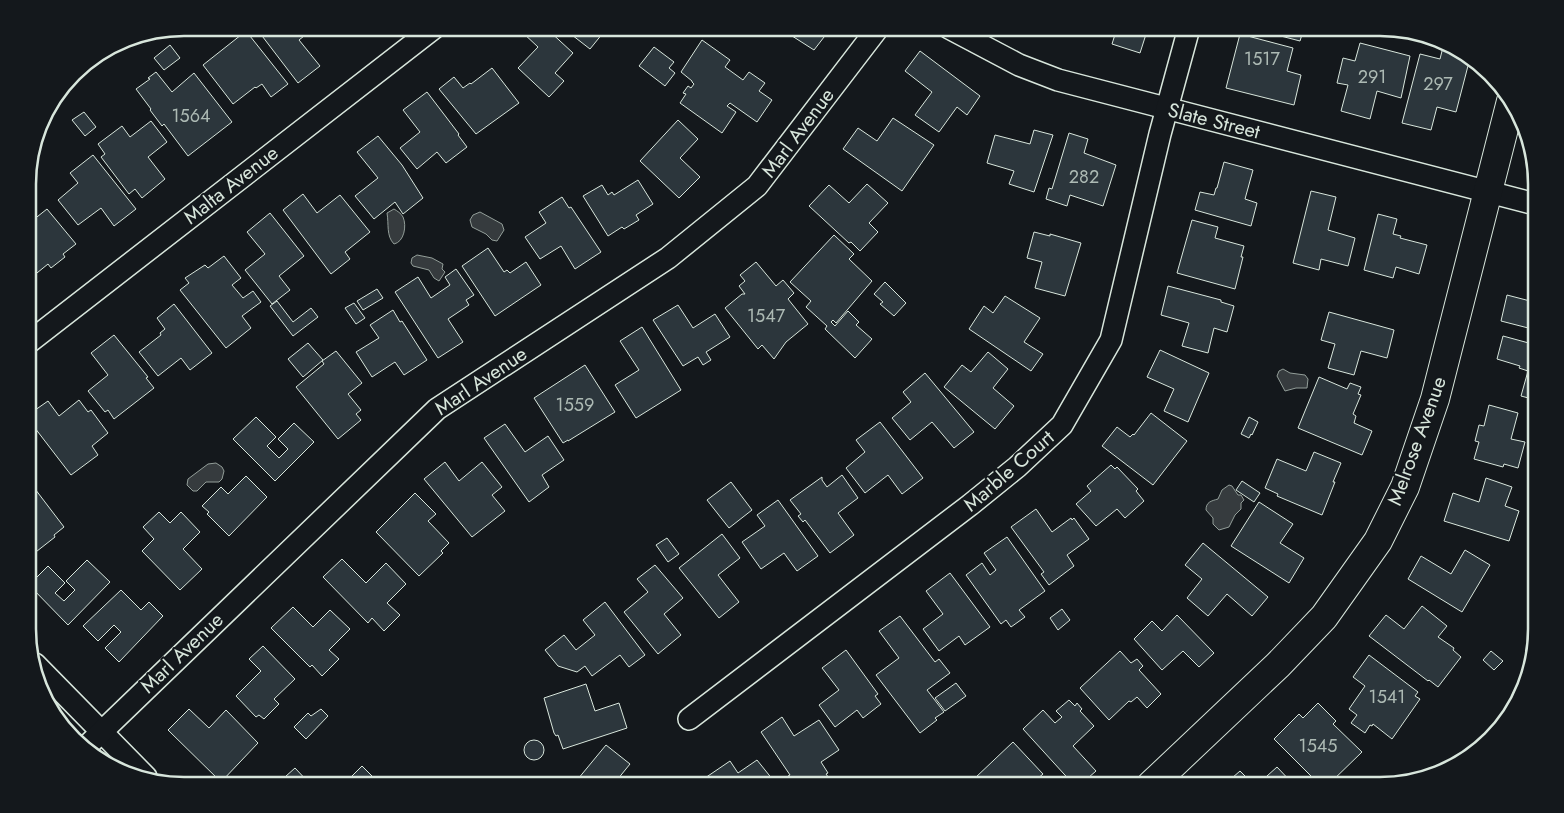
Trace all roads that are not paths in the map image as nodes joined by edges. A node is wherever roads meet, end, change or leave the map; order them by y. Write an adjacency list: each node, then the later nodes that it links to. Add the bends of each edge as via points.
1 (872, 36): 12 (street, Marl Avenue, via 757,186 668,258 437,409)
2 (965, 36): 5 (street, Slate Street, via 1019,65 1058,80)
3 (1187, 36): 5 (street, Marble Court)
4 (423, 37): 9 (street, Malta Avenue)
5 (1167, 110): 7 (street, Slate Street); 11 (street, Marble Court, via 1112,340 1062,425 1018,467 970,505)
6 (1508, 111): 7 (street, Melrose Avenue)
7 (1488, 192): 8 (street, Slate Street); 14 (street, Melrose Avenue, via 1430,415 1405,487 1378,541 1324,617 1278,665)
8 (1528, 202)
9 (37, 336)
10 (44, 677): 12 (street)
11 (689, 719)
12 (95, 739): 13 (street)
13 (132, 767)
14 (1159, 776)

